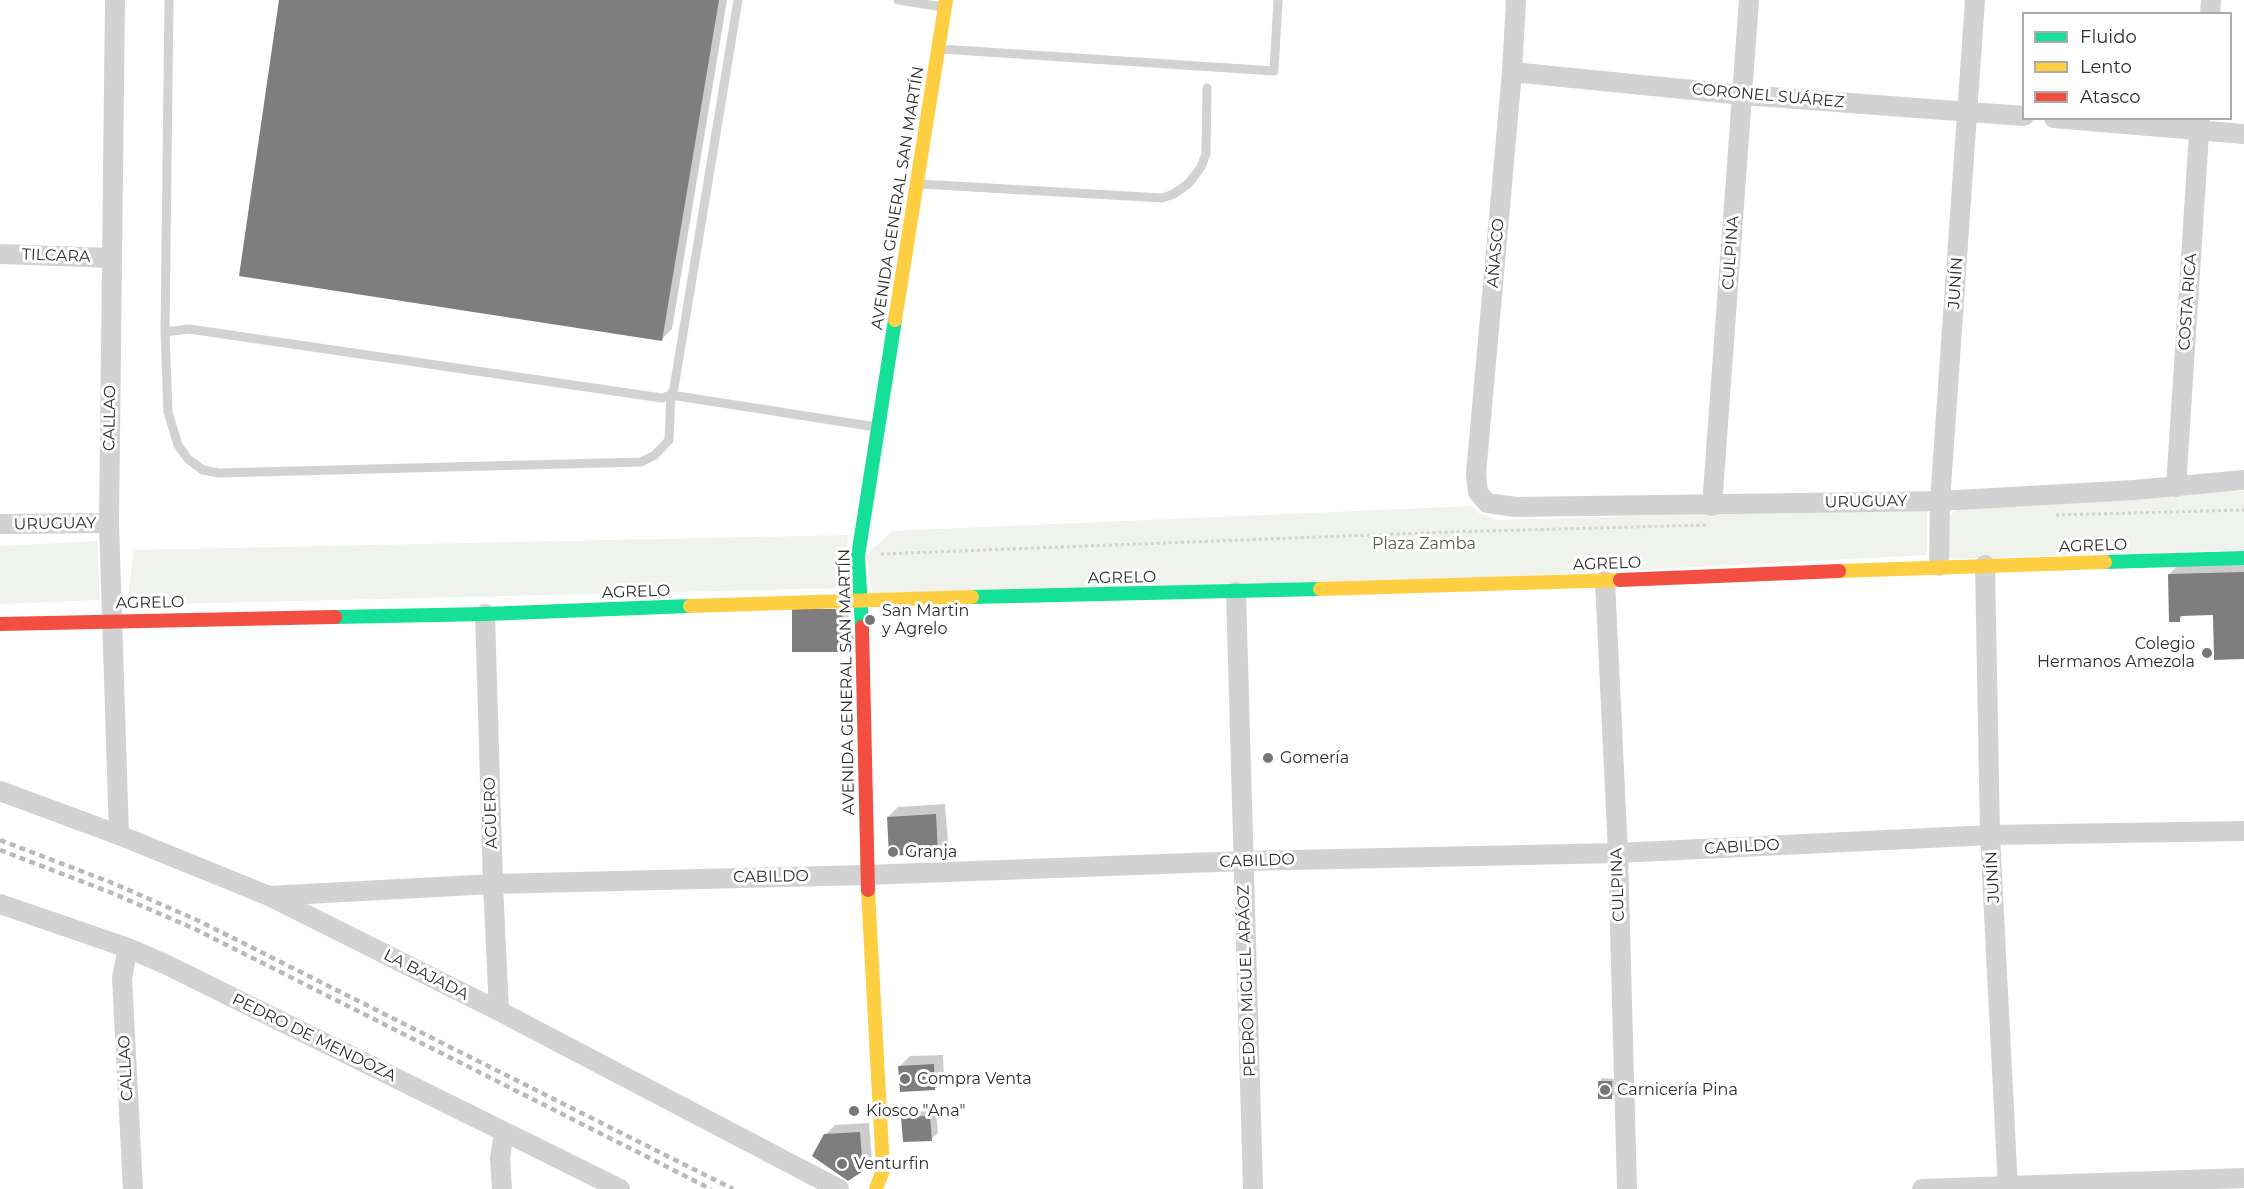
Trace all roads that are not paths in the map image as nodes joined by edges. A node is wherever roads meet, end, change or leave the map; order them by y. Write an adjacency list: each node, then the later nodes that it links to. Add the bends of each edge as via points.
1 (115, 0): 21 (street, CALLAO)
2 (169, 0): 22 (lane)
3 (738, 0): 23 (lane)
4 (898, 0): 9 (lane)
5 (1278, 0): 10 (lane, via 1274,71)
6 (1516, 0): 11 (street, AÑASCO)
7 (1749, 0): 13 (street, CULPINA)
8 (1975, 0): 14 (street, JUNÍN)
9 (946, 4): 10 (street, AVENIDA GENERAL SAN MARTÍN)
10 (939, 49): 19 (street, AVENIDA GENERAL SAN MARTÍN)
11 (1512, 72): 13 (street, CORONEL SUÁREZ); 28 (street, AÑASCO, via 1476,474 1479,492)
12 (1207, 88): 19 (lane, via 1206,154 1201,167 1189,183 1162,198)
13 (1743, 95): 14 (street, CORONEL SUÁREZ); 29 (street, CULPINA)
14 (1968, 112): 15 (street, CORONEL SUÁREZ); 27 (street, JUNÍN)
15 (2022, 116)
16 (2103, 120): 17 (street)
17 (2200, 124): 18 (street); 26 (street, COSTA RICA)
18 (2244, 134)
19 (917, 184): 24 (street, AVENIDA GENERAL SAN MARTÍN)
20 (0, 254): 21 (street, TILCARA)
21 (112, 258): 30 (street, CALLAO)
22 (165, 332): 23 (lane, via 189,329 662,399); 23 (lane, via 168,412 178,445 203,470 219,473 641,462 655,455 669,440)
23 (671, 395): 24 (lane)
24 (878, 427): 37 (street, AVENIDA GENERAL SAN MARTÍN, via 858,556)
25 (2244, 480): 26 (street, URUGUAY)
26 (2176, 486): 27 (street, URUGUAY)
27 (1940, 501): 29 (street, URUGUAY); 34 (street, JUNÍN)
28 (1487, 503): 29 (street, URUGUAY)
29 (1712, 515)
30 (109, 523): 31 (street, URUGUAY); 39 (street, CALLAO)
31 (0, 524)
32 (2244, 558): 33 (street, AGRELO)
33 (1985, 565): 34 (street, AGRELO); 44 (street, JUNÍN)
34 (1939, 567): 35 (street, AGRELO)
35 (1605, 580): 36 (street, AGRELO); 45 (street, CULPINA)
36 (1236, 592): 37 (street, AGRELO); 46 (street, PEDRO MIGUEL ARÁOZ)
37 (861, 599): 38 (street, AGRELO); 47 (street, AVENIDA GENERAL SAN MARTÍN)
38 (485, 614): 39 (street, AGRELO); 48 (street, AGÜERO)
39 (113, 620): 40 (street, AGRELO); 43 (street, CALLAO)
40 (0, 624)
41 (0, 791): 43 (street, LA BAJADA)
42 (2244, 831): 44 (street, CABILDO)
43 (119, 835): 49 (street, LA BAJADA)
44 (1990, 835): 45 (street, CABILDO); 55 (street, JUNÍN)
45 (1617, 853): 46 (street, CABILDO); 62 (street, CULPINA)
46 (1244, 861): 47 (street, CABILDO); 61 (street, PEDRO MIGUEL ARÁOZ)
47 (867, 875): 48 (street, CABILDO); 60 (street, AVENIDA GENERAL SAN MARTÍN, via 883,1170)
48 (493, 884): 49 (street, CABILDO); 52 (street, AGÜERO)
49 (269, 896): 52 (street, LA BAJADA)
50 (0, 904): 51 (street, PEDRO DE MENDOZA)
51 (128, 948): 53 (street, PEDRO DE MENDOZA); 56 (street, CALLAO, via 122,978)
52 (499, 1011): 59 (street, LA BAJADA)
53 (504, 1132): 57 (street, via 500,1158); 58 (street, PEDRO DE MENDOZA)
54 (2244, 1178): 55 (street)
55 (2008, 1187): 63 (street)
56 (133, 1189)
57 (502, 1189)
58 (620, 1189)
59 (839, 1189)
60 (876, 1189)
61 (1253, 1189)
62 (1627, 1189)
63 (1922, 1189)

